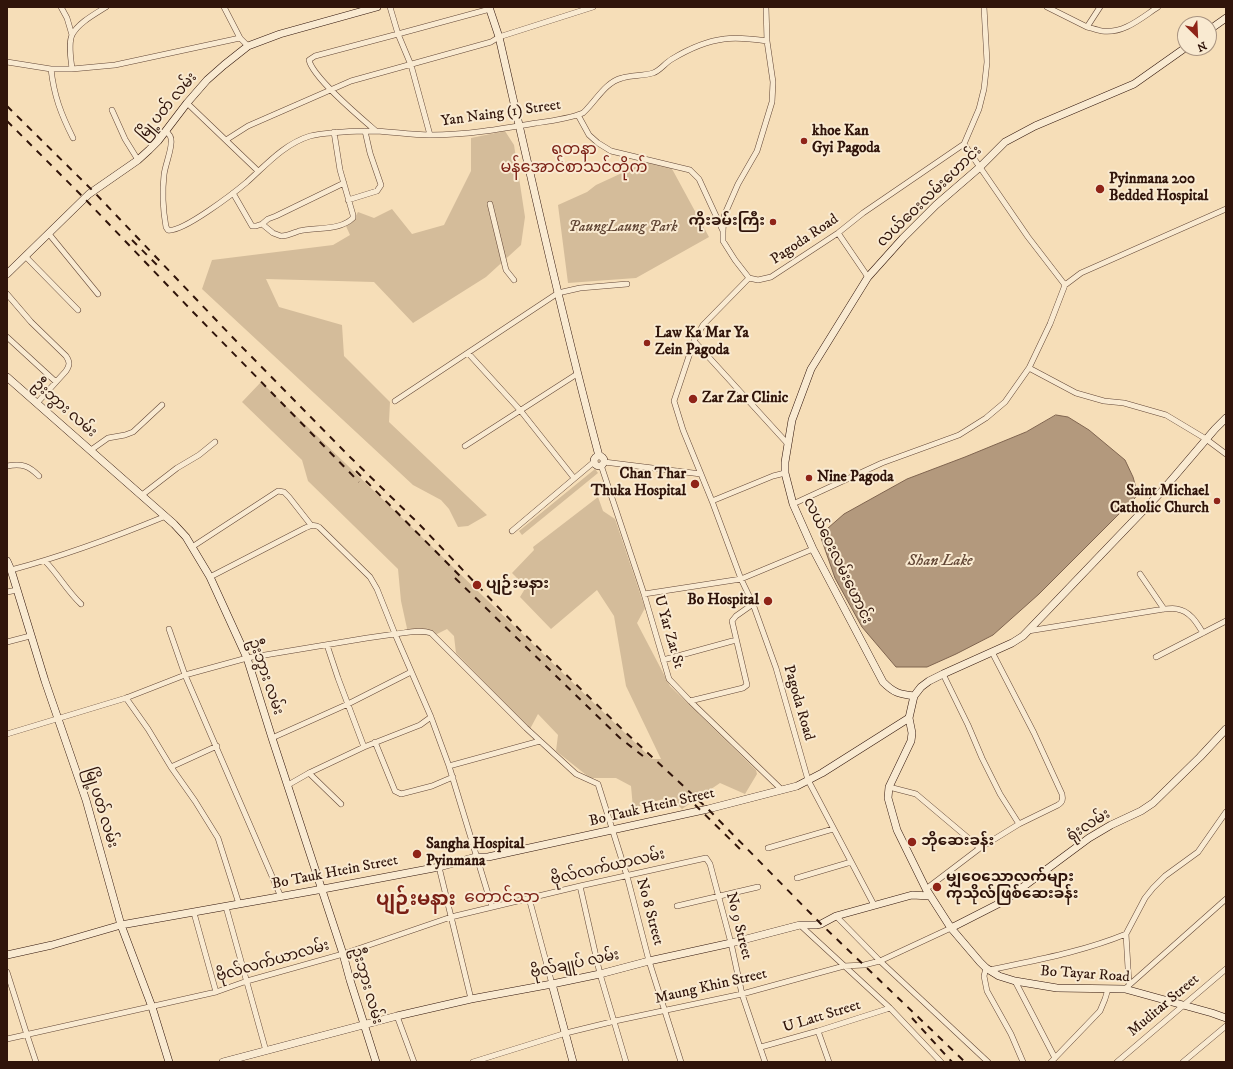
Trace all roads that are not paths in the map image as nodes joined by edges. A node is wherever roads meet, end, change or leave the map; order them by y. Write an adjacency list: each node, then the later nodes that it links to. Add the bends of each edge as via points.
1 (61, 7): 17 (street)
2 (106, 7): 17 (street)
3 (224, 7): 19 (street)
4 (377, 7): 21 (street, မြို့ပတ် လမ်း, via 280,34)
5 (390, 7): 16 (street)
6 (593, 7): 18 (street)
7 (766, 7): 20 (street)
8 (984, 7): 39 (street, via 987,62 984,89 979,109)
9 (1047, 7): 15 (street)
10 (1100, 7): 15 (street)
11 (1158, 7): 15 (street, via 1127,27 1110,31)
12 (490, 8): 16 (street); 18 (street)
13 (1226, 18): 14 (street)
14 (1217, 24)
15 (1086, 27)
16 (398, 34): 24 (street); 27 (street, via 311,58 310,64)
17 (72, 35): 26 (street)
18 (499, 37): 24 (street, via 491,42); 31 (street)
19 (240, 38): 21 (street); 26 (street, via 115,65)
20 (767, 41): 30 (street, Yan Naing (1) Street, via 724,39 704,44 670,60 658,71 621,78 611,83); 49 (street, via 773,82 772,102 757,151 738,184 724,216)
21 (248, 46): 28 (street, မြို့ပတ် လမ်း, via 207,80)
22 (1177, 54): 41 (street, လယ်ဝေးလမ်းဟောင်း, via 1134,84 1020,133 1005,142)
23 (7, 62): 25 (street)
24 (411, 64): 27 (street, via 352,81); 36 (street)
25 (51, 69): 26 (street); 37 (street, via 60,111)
26 (72, 69)
27 (331, 90): 34 (street); 38 (street, via 248,126)
28 (187, 103): 32 (street, မြို့ပတ် လမ်း); 38 (street)
29 (112, 110): 40 (street)
30 (578, 115): 31 (street, Yan Naing (1) Street); 49 (street, via 589,135 611,151 690,170 699,179)
31 (520, 126): 36 (street, Yan Naing (1) Street); 59 (street)
32 (166, 131): 40 (street, မြို့ပတ် လမ်း); 44 (street, Yan Naing (1) Street, via 170,135 171,144 164,175 163,196 168,230 194,220)
33 (365, 131): 34 (street, Yan Naing (1) Street); 35 (street, Yan Naing (1) Street); 45 (street, via 381,185 377,191)
34 (376, 131): 36 (street, Yan Naing (1) Street)
35 (334, 132): 42 (street, Yan Naing (1) Street, via 305,138 287,148); 43 (street, via 337,158)
36 (430, 135)
37 (73, 138)
38 (226, 140): 42 (street)
39 (964, 144): 41 (street); 50 (street, Pagoda Road)
40 (138, 160): 51 (street, မြို့ပတ် လမ်း, via 89,194)
41 (980, 167): 54 (street, လယ်ဝေးလမ်းဟောင်း, via 936,205); 58 (street, via 1028,237)
42 (258, 171): 44 (street, Yan Naing (1) Street)
43 (344, 183): 45 (street); 48 (street)
44 (233, 193): 48 (street, via 252,226)
45 (348, 200): 48 (street, via 353,218 344,224 280,236)
46 (490, 204): 56 (street, via 506,270)
47 (1226, 209): 58 (street, via 1081,273)
48 (262, 224)
49 (723, 231): 55 (street, via 723,241)
50 (838, 233): 54 (street); 55 (street, Pagoda Road, via 771,277 758,280)
51 (48, 234): 52 (street, မြို့ပတ် လမ်း); 61 (street)
52 (25, 256): 53 (street, မြို့ပတ် လမ်း); 62 (street)
53 (7, 274)
54 (868, 277): 77 (street, လယ်ဝေးလမ်းဟောင်း, via 811,369 792,420)
55 (748, 278): 64 (street, Pagoda Road, via 703,325)
56 (514, 280)
57 (627, 284): 59 (street, via 580,288)
58 (1066, 285): 66 (street)
59 (558, 293): 65 (street); 67 (street)
60 (7, 294): 69 (street, via 69,360 66,371)
61 (98, 294)
62 (78, 310)
63 (7, 337): 69 (street)
64 (694, 340): 77 (street); 84 (street, Pagoda Road, via 674,401)
65 (468, 353): 70 (street); 73 (street)
66 (1029, 368): 75 (street, via 1076,393 1166,415); 89 (street, via 1005,402 959,435 882,463)
67 (577, 374): 73 (street); 81 (street)
68 (7, 377): 71 (street, ဦးဘွား လမ်း)
69 (56, 382): 71 (street)
70 (395, 401)
71 (37, 403): 79 (street, ဦးဘွား လမ်း)
72 (162, 405): 79 (street, via 133,432 108,438)
73 (520, 410): 78 (street); 86 (street)
74 (1226, 418): 75 (street)
75 (1206, 439): 80 (street); 109 (street, via 1162,491)
76 (215, 442): 87 (street)
77 (787, 443): 83 (street, လယ်ဝေးလမ်းဟောင်း)
78 (465, 446)
79 (91, 450): 87 (street, ဦးဘွား လမ်း)
80 (1226, 454)
81 (600, 461): 84 (street); 86 (street); 103 (street, U Yar Zat St)
82 (7, 466): 85 (street, via 28,466)
83 (785, 473): 88 (street); 89 (street, လယ်ဝေးလမ်းဟောင်း)
84 (701, 474): 88 (street, Pagoda Road)
85 (39, 476)
86 (574, 478): 92 (street)
87 (142, 495): 90 (street, ဦးဘွား လမ်း)
88 (712, 501): 100 (street, Pagoda Road)
89 (793, 504): 94 (street, လယ်ဝေးလမ်းဟောင်း)
90 (166, 516): 93 (street, ဦးဘွား လမ်း); 96 (street)
91 (311, 525): 93 (street, via 289,497 278,491); 99 (street); 111 (street, via 319,527 370,577)
92 (512, 531)
93 (192, 546): 99 (street, ဦးဘွား လမ်း)
94 (813, 549): 100 (street); 123 (street, လယ်ဝေးလမ်းဟောင်း, via 883,682 900,694)
95 (7, 561): 97 (street, မြို့ပတ် လမ်း)
96 (45, 561): 97 (street); 104 (street)
97 (11, 570): 101 (street, မြို့ပတ် လမ်း)
98 (1140, 574): 106 (street)
99 (210, 577): 117 (street, ဦးဘွား လမ်း)
100 (741, 579): 103 (street); 105 (street, Pagoda Road)
101 (17, 590): 102 (street); 112 (street, မြို့ပတ် လမ်း)
102 (7, 592)
103 (644, 594): 119 (street, U Yar Zat St)
104 (81, 604)
105 (753, 604): 113 (street, via 732,621); 141 (street, Pagoda Road, via 776,668)
106 (1164, 609): 109 (street); 110 (street, via 1177,608 1186,612 1197,621)
107 (1226, 621): 110 (street)
108 (169, 630): 122 (street)
109 (1028, 631): 116 (street, via 1018,640)
110 (1203, 633): 118 (street)
111 (395, 634): 115 (street, No 8 Street); 120 (street); 133 (street, No 8 Street, via 427,631 431,633)
112 (30, 636): 114 (street); 129 (street, မြို့ပတ် လမ်း)
113 (736, 640): 119 (street); 125 (street, via 746,686)
114 (7, 642)
115 (327, 645): 117 (street, No 8 Street); 126 (street)
116 (992, 652): 121 (street); 147 (street, via 1034,733 1063,800)
117 (247, 658): 122 (street, No 8 Street); 132 (street, ဦးဘွား လမ်း)
118 (1156, 658)
119 (663, 660): 125 (street, U Yar Zat St, via 669,679)
120 (411, 672): 126 (street); 127 (street)
121 (943, 674): 123 (street, via 921,687); 147 (street, via 1000,794)
122 (186, 676): 124 (street, No 8 Street); 135 (street)
123 (914, 696): 128 (street, Bo Tayar Road)
124 (126, 698): 129 (street, No 8 Street); 137 (street)
125 (690, 701): 144 (street, U Yar Zat St)
126 (348, 704): 132 (street); 136 (street)
127 (431, 717): 134 (street, via 420,725); 138 (street)
128 (909, 718): 141 (street, Bo Tauk Htein Street); 143 (street, Bo Tayar Road, via 911,741)
129 (57, 719): 131 (street, No 8 Street); 175 (street, မြို့ပတ် လမ်း, via 86,800)
130 (1226, 729): 177 (street, ရုံးလမ်း, via 1153,803 1089,838 1004,901)
131 (7, 734)
132 (272, 738): 142 (street, ဦးဘွား လမ်း)
133 (540, 741): 138 (street); 149 (street, No 8 Street, via 576,774 598,784)
134 (375, 742): 136 (street); 140 (street, via 398,793 432,786)
135 (217, 746): 137 (street); 163 (street)
136 (364, 747): 139 (street)
137 (171, 766): 167 (street, via 196,800 218,838)
138 (449, 766): 140 (street)
139 (309, 773): 142 (street); 145 (street)
140 (453, 777): 152 (street)
141 (808, 780): 144 (street, Bo Tauk Htein Street); 148 (street, Pagoda Road)
142 (288, 785): 160 (street, ဦးဘွား လမ်း)
143 (889, 787): 151 (street, via 916,794); 161 (street, Bo Tayar Road, via 888,798 896,830)
144 (782, 790): 149 (street, Bo Tauk Htein Street)
145 (341, 804)
146 (1226, 812): 178 (street, via 1198,852 1153,888)
147 (1019, 824): 151 (street)
148 (833, 829): 150 (street); 154 (street, Pagoda Road)
149 (613, 830): 152 (street, Bo Tauk Htein Street, via 488,857); 156 (street, No 8 Street)
150 (768, 848)
151 (980, 848): 161 (street)
152 (476, 857): 155 (street, Bo Tauk Htein Street); 171 (street)
153 (706, 858): 156 (street, ဗိုလ်လက်ယာလမ်း); 164 (street, No 9 Street)
154 (851, 862): 157 (street); 168 (street, Pagoda Road)
155 (439, 867): 160 (street, Bo Tauk Htein Street); 174 (street)
156 (627, 876): 158 (street, ဗိုလ်လက်ယာလမ်း); 182 (street, No 8 Street)
157 (797, 878)
158 (580, 886): 165 (street, ဗိုလ်လက်ယာလမ်း); 188 (street)
159 (758, 887): 164 (street)
160 (323, 889): 163 (street, Bo Tauk Htein Street); 180 (street, ဦးဘွား လမ်း)
161 (926, 889): 162 (street, Bo Tayar Road)
162 (930, 896): 168 (street, ဗိုလ်ချုပ် လမ်း, via 912,894); 177 (street, Bo Tayar Road)
163 (281, 897): 167 (street, Bo Tauk Htein Street)
164 (719, 897): 170 (street); 179 (street, No 9 Street)
165 (529, 898): 171 (street, ဗိုလ်လက်ယာလမ်း); 191 (street)
166 (1226, 899): 192 (street)
167 (239, 904): 169 (street, Bo Tauk Htein Street)
168 (874, 905): 173 (street, ဗိုလ်ချုပ် လမ်း)
169 (226, 906): 172 (street, Bo Tauk Htein Street); 189 (street)
170 (677, 906)
171 (492, 907): 174 (street, ဗိုလ်လက်ယာလမ်း)
172 (194, 913): 175 (street, Bo Tauk Htein Street); 194 (street)
173 (836, 916): 176 (street, ဗိုလ်ချုပ် လမ်း, via 822,924); 183 (street)
174 (451, 917): 180 (street, ဗိုလ်လက်ယာလမ်း); 196 (street)
175 (122, 925): 181 (street, Bo Tauk Htein Street); 198 (street, မြို့ပတ် လမ်း)
176 (800, 925): 179 (street, ဗိုလ်ချုပ် လမ်း); 184 (street)
177 (951, 928): 183 (street, Maung Khin Street); 185 (street, Bo Tayar Road)
178 (1126, 934): 185 (street, via 1084,949); 192 (street)
179 (731, 943): 182 (street, ဗိုလ်ချုပ် လမ်း); 195 (street, No 9 Street)
180 (344, 954): 189 (street, ဗိုလ်လက်ယာလမ်း); 204 (street, ဦးဘွား လမ်း)
181 (7, 955)
182 (649, 961): 188 (street, ဗိုလ်ချုပ် လမ်း); 200 (street, No 8 Street)
183 (880, 961): 184 (street, Maung Khin Street); 225 (street)
184 (844, 966): 195 (street, Maung Khin Street); 199 (street)
185 (988, 969): 190 (street, Bo Tayar Road, via 999,976); 226 (street, via 984,976 987,990)
186 (1226, 969): 197 (street, Muditar Street)
187 (7, 972): 208 (street)
188 (600, 974): 191 (street, ဗိုလ်ချုပ် လမ်း); 203 (street)
189 (247, 981): 194 (street, ဗိုလ်လက်ယာလမ်း); 211 (street)
190 (1016, 981): 193 (street, Bo Tayar Road, via 1057,988); 212 (street)
191 (552, 984): 196 (street, ဗိုလ်ချုပ် လမ်း); 207 (street)
192 (1127, 987): 193 (street, Bo Tayar Road); 197 (street, Bo Tayar Road)
193 (1108, 989): 212 (street, via 1100,1011)
194 (216, 992): 198 (street, ဗိုလ်လက်ယာလမ်း)
195 (742, 994): 200 (street, Maung Khin Street); 210 (street, No 9 Street)
196 (471, 999): 201 (street, ဗိုလ်ချုပ် လမ်း)
197 (1183, 1005): 202 (street, Bo Tayar Road); 227 (street, Muditar Street)
198 (152, 1007): 208 (street, ဗိုလ်လက်ယာလမ်း); 214 (street, မြို့ပတ် လမ်း)
199 (890, 1008): 206 (street, U Latt Street); 224 (street)
200 (664, 1010): 203 (street, Maung Khin Street); 221 (street, No 8 Street)
201 (397, 1016): 204 (street, ဗိုလ်ချုပ် လမ်း); 217 (street)
202 (1226, 1018)
203 (615, 1021): 207 (street, Maung Khin Street); 220 (street)
204 (364, 1025): 211 (street, ဗိုလ်ချုပ် လမ်း); 216 (street, ဦးဘွား လမ်း)
205 (1226, 1026): 228 (street)
206 (818, 1031): 210 (street, U Latt Street); 223 (street)
207 (566, 1033): 218 (street, Maung Khin Street); 219 (street)
208 (27, 1035): 209 (street, ဗိုလ်လက်ယာလမ်း); 213 (street)
209 (7, 1039)
210 (761, 1047): 222 (street, No 9 Street)
211 (266, 1051): 215 (street, ဗိုလ်ချုပ် လမ်း)
212 (1053, 1060)
213 (36, 1062)
214 (169, 1062)
215 (223, 1062)
216 (376, 1062)
217 (414, 1062)
218 (472, 1062)
219 (574, 1062)
220 (626, 1062)
221 (680, 1062)
222 (765, 1062)
223 (829, 1062)
224 (942, 1062)
225 (988, 1062)
226 (1023, 1062)
227 (1117, 1062)
228 (1183, 1062)

